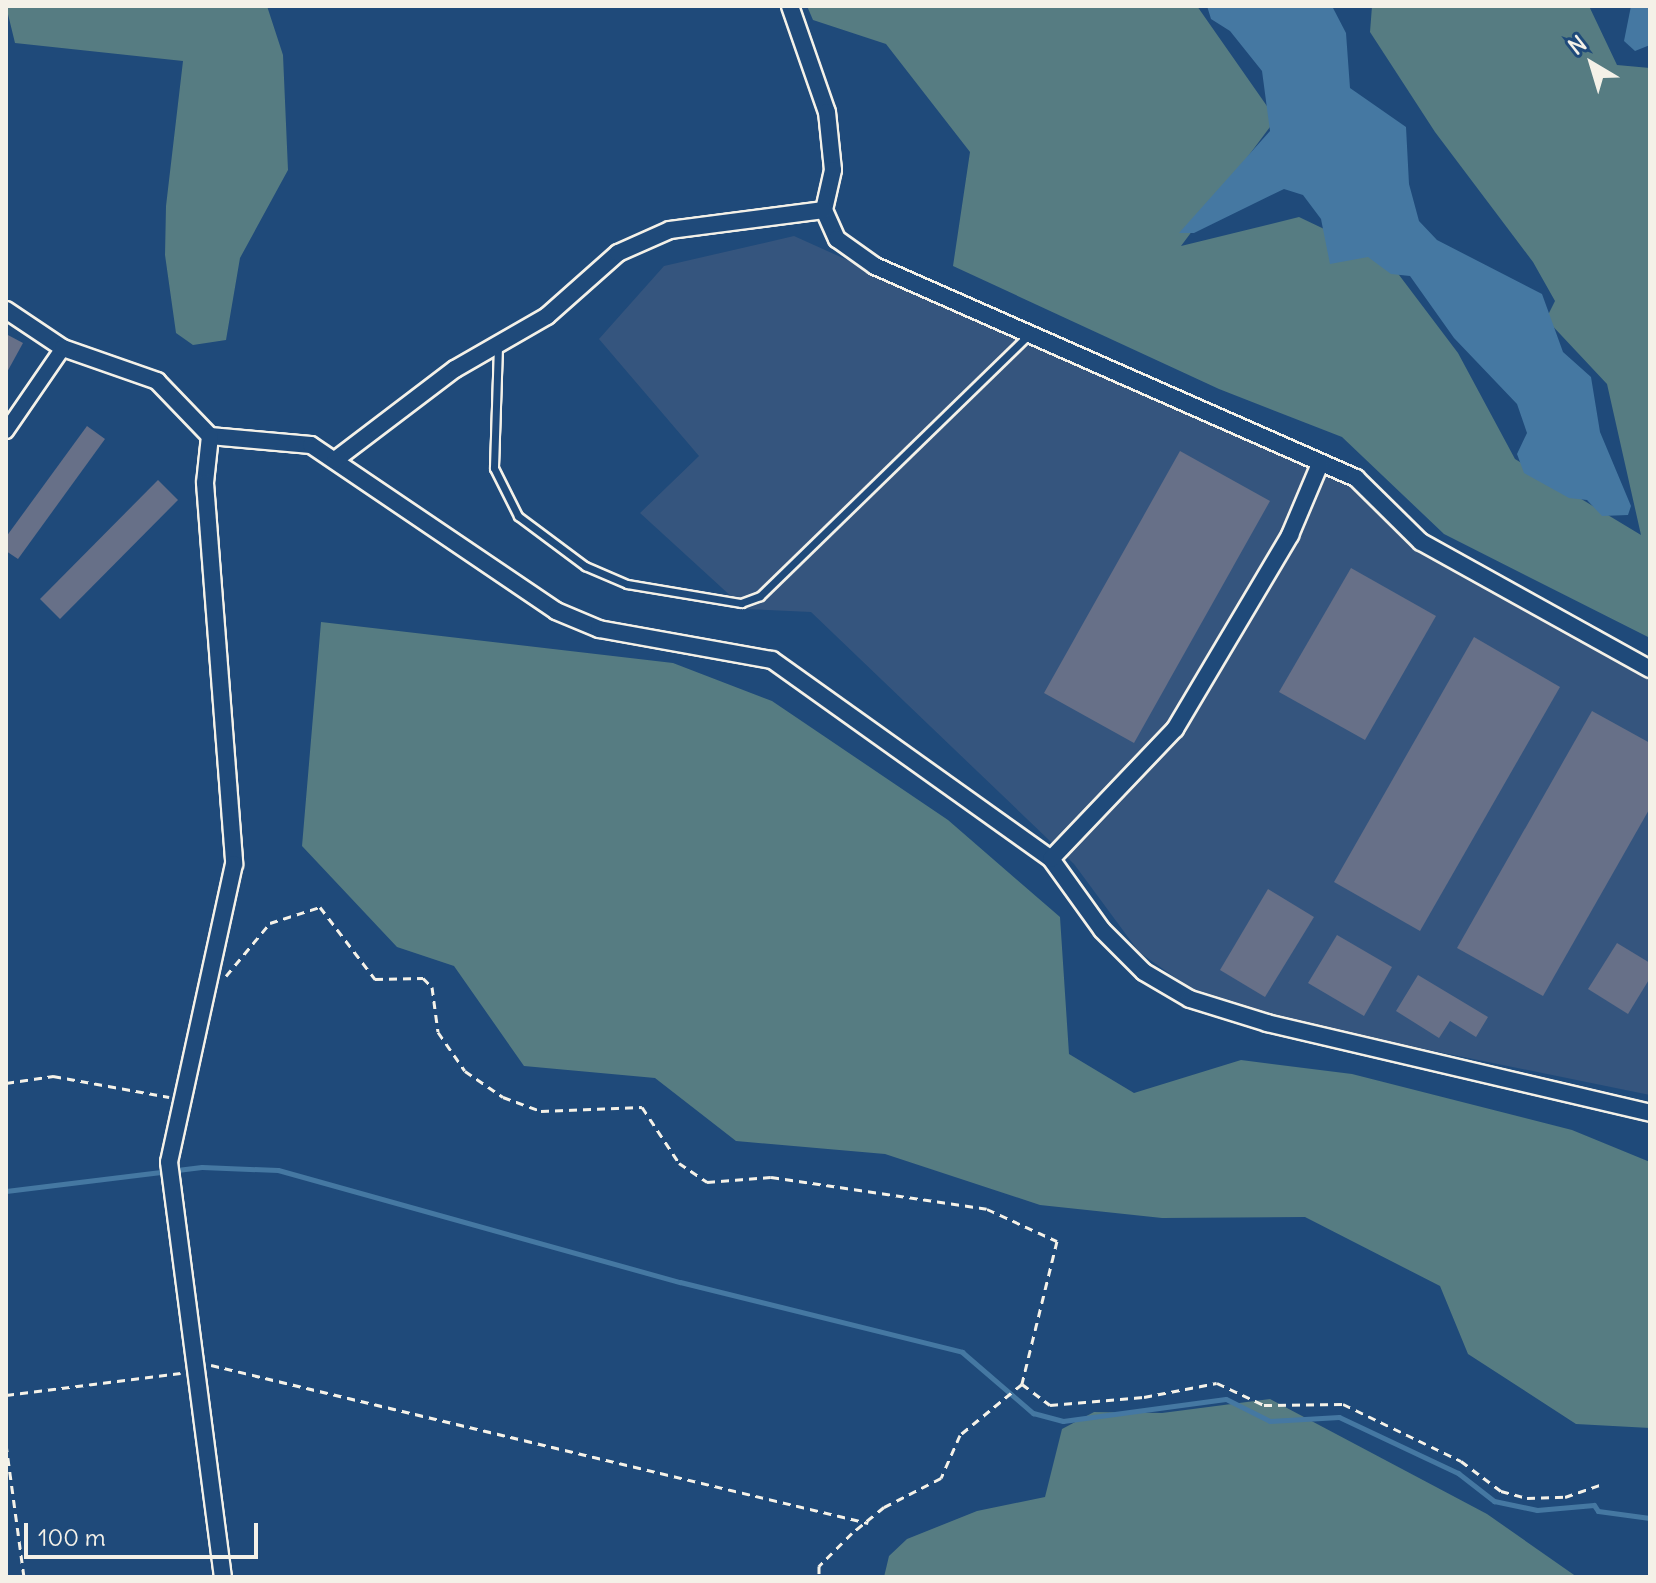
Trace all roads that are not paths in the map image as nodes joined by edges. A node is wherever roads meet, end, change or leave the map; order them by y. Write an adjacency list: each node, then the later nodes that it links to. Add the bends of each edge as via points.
1 (790, 6): 2 (street, via 827,112 833,170)
2 (824, 210): 4 (street, via 837,239 875,266); 5 (street, via 670,230 618,253 547,316)
3 (6, 310): 6 (street)
4 (1029, 334): 5 (lane, via 760,596 741,603 627,584 585,566 518,516 494,468); 10 (street)
5 (498, 344): 9 (street)
6 (63, 348): 7 (street); 8 (street, via 157,381)
7 (6, 431)
8 (210, 436): 9 (street, via 311,445); 14 (street, via 205,483 234,864 181,1099 170,1201)
9 (335, 460): 12 (street, via 556,611 599,629 772,660)
10 (1320, 464): 11 (street, via 1356,478 1445,557); 12 (street, via 1290,535 1175,729)
11 (1650, 669)
12 (1051, 859): 13 (street, via 1102,930 1144,972 1190,999 1267,1023)
13 (1650, 1113)
14 (223, 1577)

